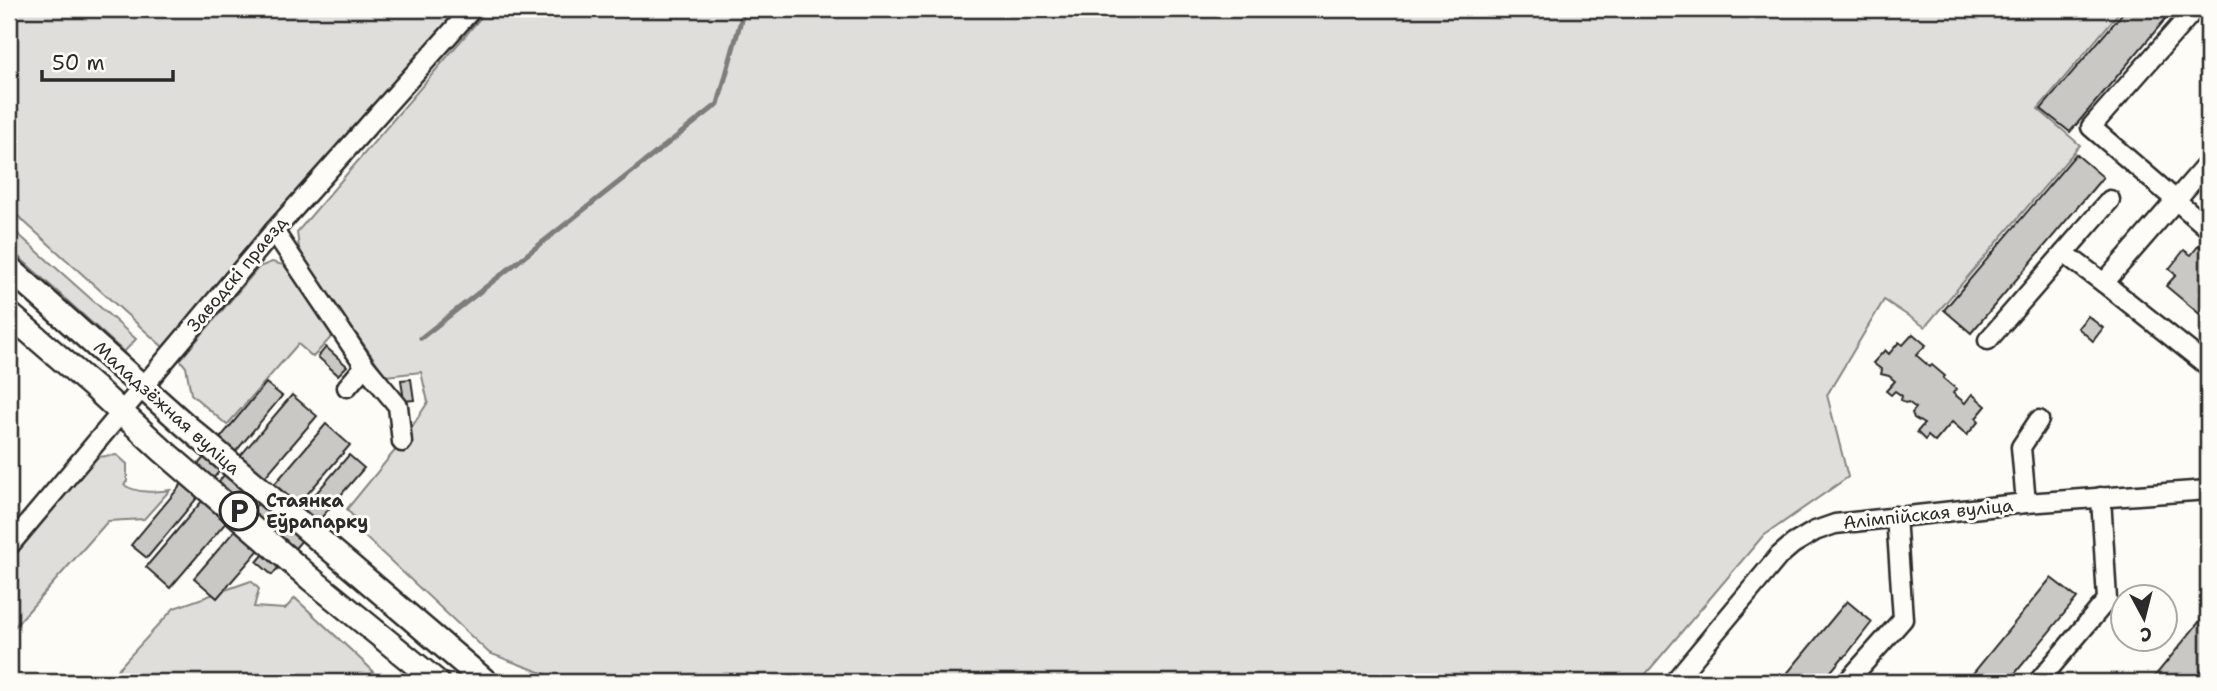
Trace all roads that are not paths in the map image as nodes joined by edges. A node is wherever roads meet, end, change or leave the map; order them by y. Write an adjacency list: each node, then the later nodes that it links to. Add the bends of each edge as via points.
1 (472, 9): 7 (street, Заводскі праезд)
2 (2195, 9): 5 (street, via 2091,127)
3 (2208, 163): 5 (street)
4 (2110, 200): 8 (street)
5 (2176, 201): 6 (street); 10 (street)
6 (2208, 228)
7 (274, 231): 13 (street); 15 (street, Заводскі праезд)
8 (2064, 253): 10 (street); 12 (street)
9 (9, 268): 15 (main road, Маладзёжная вуліца)
10 (2104, 283): 14 (street)
11 (9, 314): 17 (main road, Маладзёжная вуліца)
12 (1989, 340)
13 (365, 366): 16 (street); 19 (street, via 398,406)
14 (2208, 366)
15 (141, 386): 17 (street, Заводскі праезд); 26 (main road, Маладзёжная вуліца)
16 (347, 387)
17 (120, 412): 24 (street, Заводскі праезд); 25 (main road, Маладзёжная вуліца)
18 (2039, 420): 22 (street, via 2021,446)
19 (402, 442)
20 (2208, 490): 21 (street, Алімпійская вуліца)
21 (2101, 498): 22 (street, Алімпійская вуліца); 29 (street, via 2107,600)
22 (2026, 503): 23 (street, Алімпійская вуліца)
23 (1896, 516): 27 (street, Алімпійская вуліца, via 1835,524 1793,544); 28 (street, via 1903,619)
24 (9, 546)
25 (437, 682)
26 (486, 682)
27 (1674, 682)
28 (1847, 682)
29 (2038, 682)

